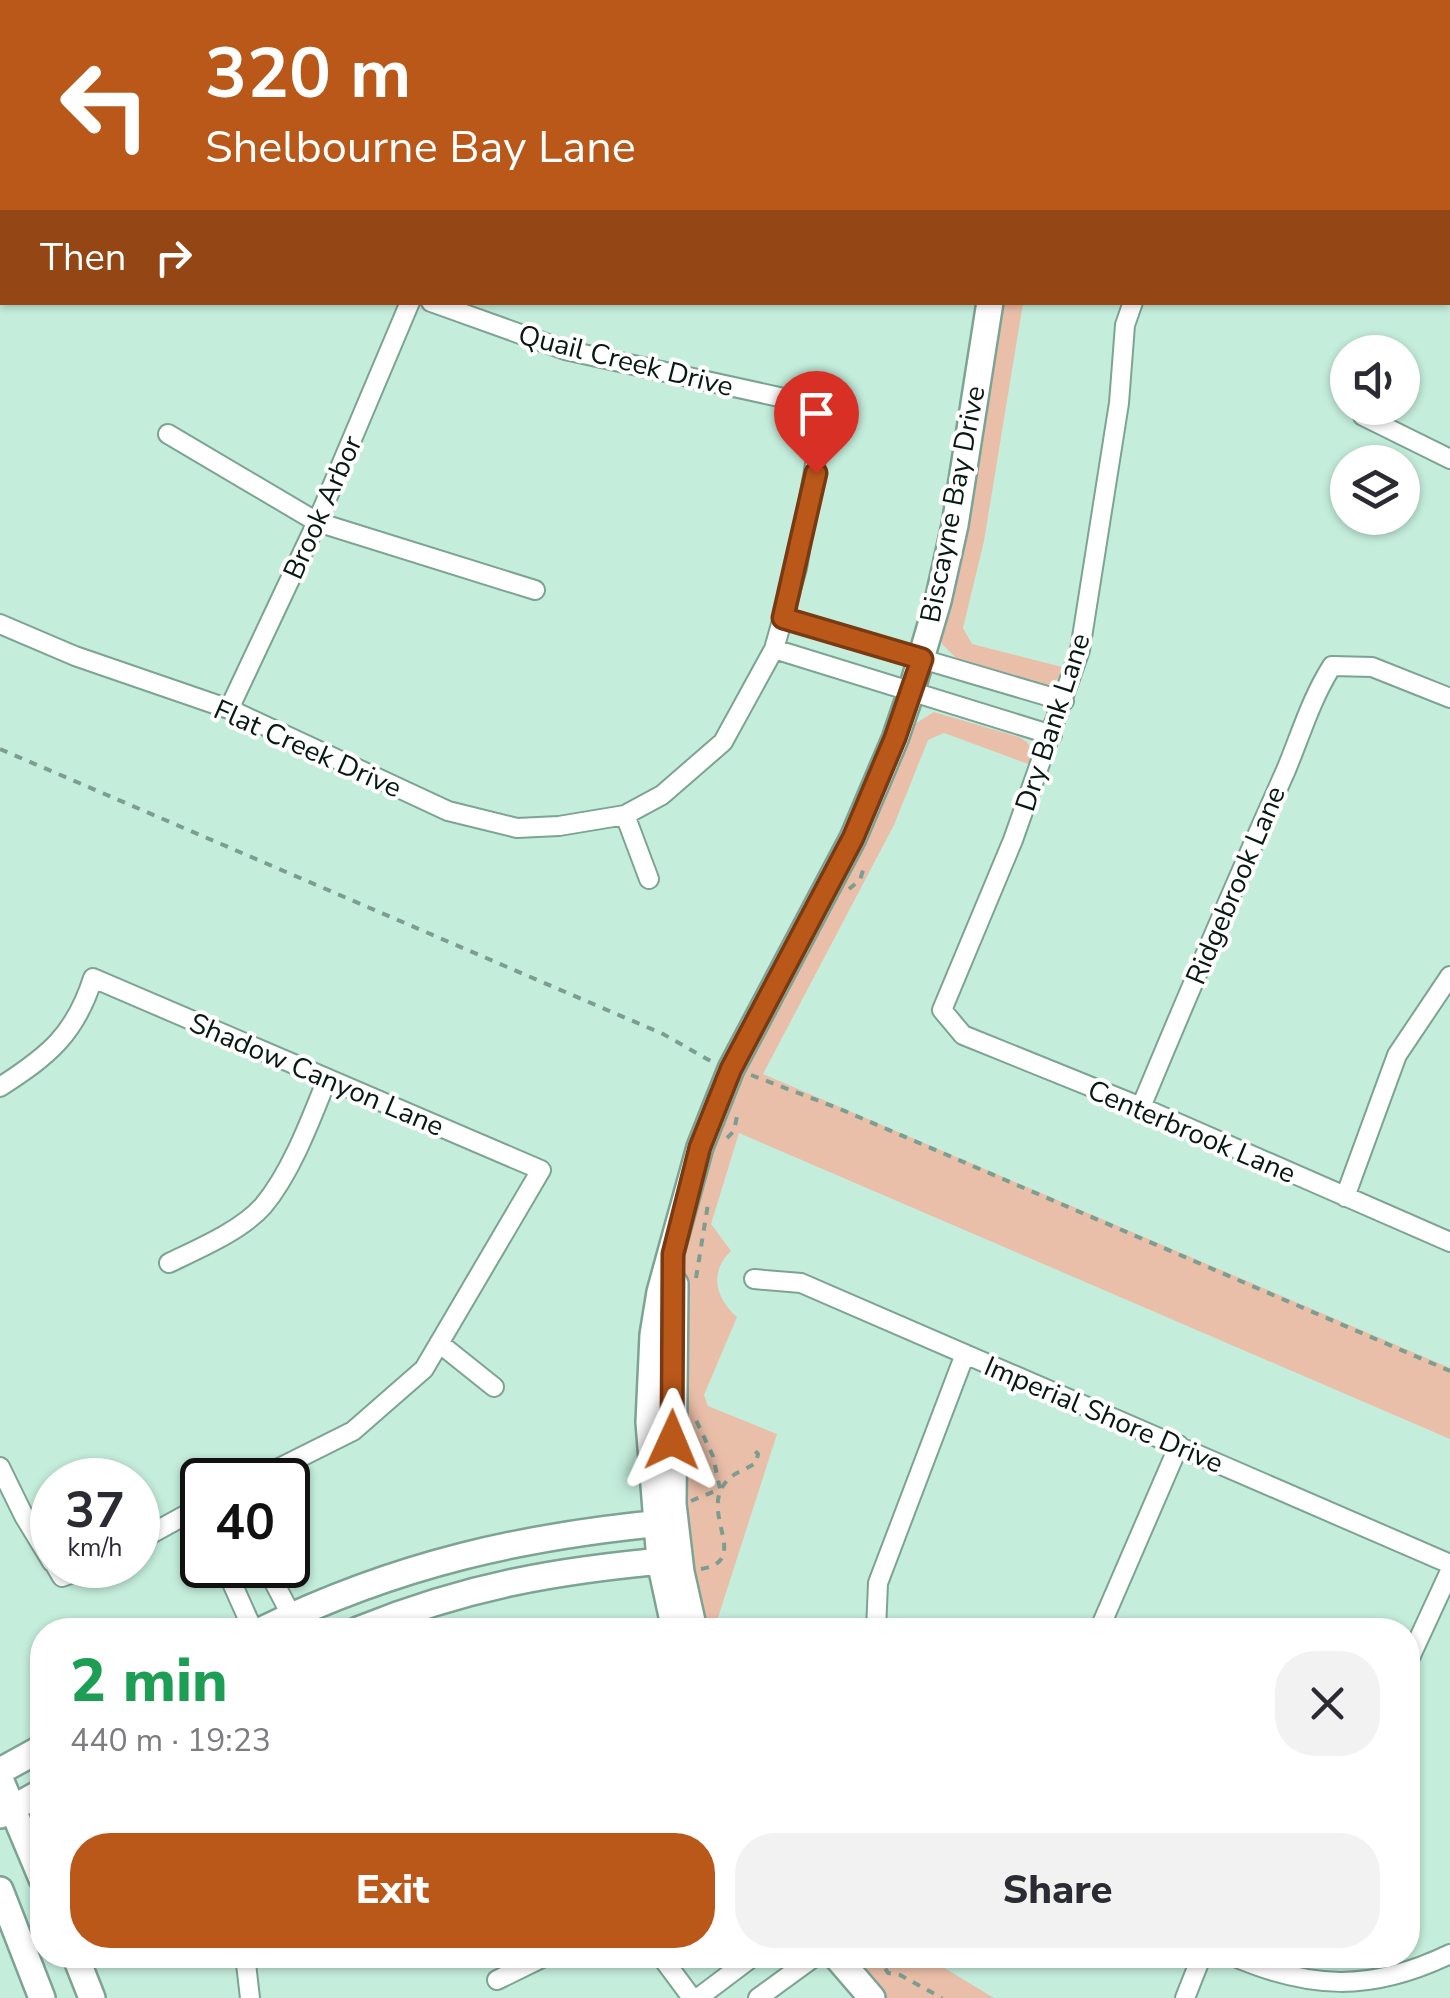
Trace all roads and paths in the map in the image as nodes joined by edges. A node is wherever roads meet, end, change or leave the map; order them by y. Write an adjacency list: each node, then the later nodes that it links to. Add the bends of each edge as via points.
1 (409, 305): 8 (street, Brook Arbor)
2 (439, 305): 10 (street, Quail Creek Drive, via 565,350 825,407)
3 (990, 305): 13 (street, Biscayne Bay Drive, via 955,525)
4 (1131, 305): 16 (street, Dry Bank Lane, via 1080,650)
5 (1381, 425): 7 (street)
6 (168, 434): 8 (street)
7 (1450, 459)
8 (316, 522): 9 (street); 17 (street, Brook Arbor)
9 (535, 590)
10 (783, 618): 12 (street); 13 (street)
11 (0, 624): 17 (street, Flat Creek Drive)
12 (774, 650): 14 (street); 19 (street, via 723,742 662,795)
13 (922, 659): 14 (street, Biscayne Bay Drive); 16 (street)
14 (911, 692): 18 (street); 47 (street, Biscayne Bay Drive, via 853,838 731,1069 700,1147 654,1335 650,1422)
15 (1450, 698): 30 (street, Ridgebrook Lane, via 1372,667 1332,666 1315,692)
16 (1064, 701): 18 (street, Dry Bank Lane)
17 (229, 709): 19 (street, Flat Creek Drive, via 448,811 518,828)
18 (1052, 735): 24 (street, Dry Bank Lane)
19 (625, 816): 21 (street)
20 (868, 853): 22 (path, via 860,880)
21 (649, 879)
22 (842, 898)
23 (1450, 976): 33 (street, via 1397,1055)
24 (942, 1010): 30 (street, Centerbrook Lane, via 963,1035)
25 (759, 1061): 27 (path)
26 (327, 1079): 28 (street, Shadow Canyon Lane, via 92,978 84,1007 45,1058); 35 (street, via 303,1141 262,1207 214,1242); 38 (street, Shadow Canyon Lane, via 540,1170)
27 (747, 1084)
28 (0, 1087)
29 (739, 1104): 31 (path, via 734,1131)
30 (1141, 1106): 33 (street, Centerbrook Lane)
31 (724, 1142)
32 (708, 1193): 37 (path)
33 (1345, 1197): 34 (street, Centerbrook Lane)
34 (1450, 1242)
35 (169, 1263)
36 (754, 1279): 39 (street, Imperial Shore Drive, via 800,1283)
37 (694, 1289)
38 (439, 1344): 40 (street); 44 (street, via 424,1369 353,1431)
39 (965, 1354): 42 (street, Imperial Shore Drive); 59 (street, via 878,1583)
40 (494, 1387)
41 (690, 1407): 46 (path)
42 (1179, 1445): 50 (street, Imperial Shore Drive); 60 (street)
43 (751, 1447): 46 (path, via 756,1463 731,1474)
44 (299, 1458)
45 (0, 1467): 48 (street)
46 (720, 1489): 49 (path, via 723,1558 718,1565)
47 (665, 1523): 49 (street, Biscayne Bay Drive); 55 (street, via 553,1535 458,1556 380,1579)
48 (30, 1526)
49 (674, 1564): 56 (street, via 560,1572 485,1586); 57 (street, Biscayne Bay Drive); 58 (street, Biscayne Bay Drive)
50 (1450, 1568): 61 (street)
51 (234, 1588): 53 (street)
52 (277, 1588): 54 (street)
53 (248, 1618)
54 (293, 1618)
55 (306, 1618)
56 (387, 1618)
57 (675, 1618)
58 (690, 1618)
59 (877, 1618)
60 (1104, 1618)
61 (1420, 1635)
62 (30, 1755): 63 (street)
63 (0, 1771)
64 (0, 1779): 66 (street)
65 (30, 1799): 66 (street)
66 (6, 1812): 67 (street)
67 (30, 1857)
68 (0, 1890): 70 (street)
69 (1450, 1954): 81 (street, via 1421,1968 1340,1985)
70 (30, 1967)
71 (30, 1968): 83 (street)
72 (80, 1968): 84 (street)
73 (247, 1968): 85 (street)
74 (521, 1968): 82 (street)
75 (671, 1968): 86 (street)
76 (737, 1968): 86 (street)
77 (799, 1968): 87 (street)
78 (846, 1968): 88 (street)
79 (885, 1968): 89 (path)
80 (1197, 1968): 90 (street)
81 (1259, 1968)
82 (497, 1980)
83 (42, 1998)
84 (92, 1998)
85 (250, 1998)
86 (695, 1998)
87 (758, 1998)
88 (872, 1998)
89 (942, 1998)
90 (1185, 1998)

